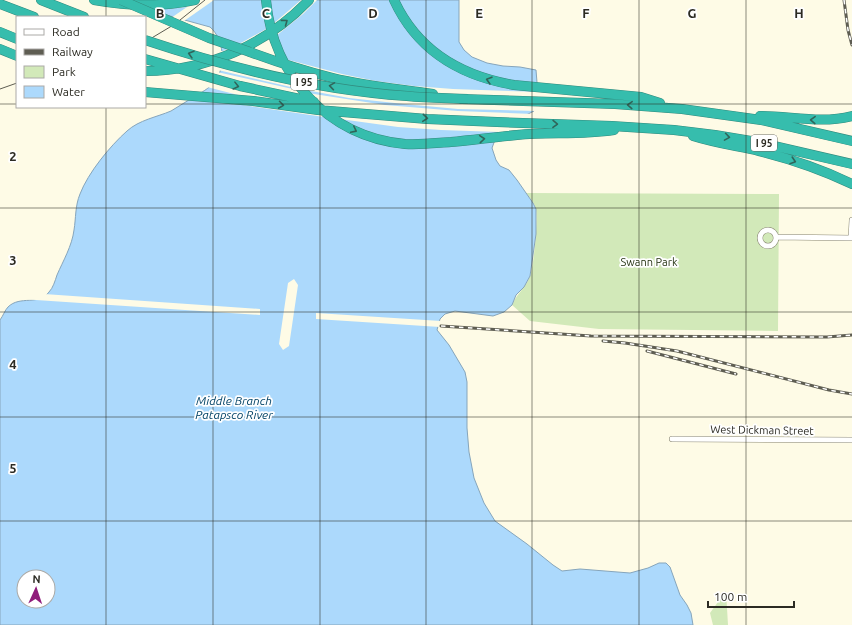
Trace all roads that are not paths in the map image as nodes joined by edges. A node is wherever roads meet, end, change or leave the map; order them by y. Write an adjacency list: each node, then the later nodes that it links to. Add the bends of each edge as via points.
1 (41, 0): 10 (highway)
2 (94, 0): 4 (highway, bridge, via 145,6)
3 (121, 0): 19 (highway, bridge, via 209,38 314,73 376,87)
4 (195, 0)
5 (266, 0): 24 (highway, one-way to 24, via 274,42 298,86 311,101 334,119 369,136 397,143 425,144 532,134 594,133)
6 (309, 0): 17 (highway, one-way to 6, bridge, via 179,69 239,51 289,19)
7 (394, 0): 20 (highway, one-way to 7, via 641,98 514,85 477,76 456,66 431,49 409,25)
8 (0, 4): 9 (highway)
9 (31, 16)
10 (81, 16)
11 (0, 32): 12 (highway)
12 (16, 39)
13 (146, 40): 19 (highway, I 95, one-way to 13, bridge, via 384,94 303,82 217,62)
14 (0, 48): 15 (highway)
15 (16, 56)
16 (146, 59): 21 (highway, I 95, one-way to 21, via 246,88)
17 (146, 72)
18 (146, 92): 21 (highway, one-way to 21)
19 (468, 99): 20 (highway, I 95, one-way to 19)
20 (682, 109): 23 (highway, I 95)
21 (386, 115): 24 (highway, I 95, one-way to 24, via 476,122)
22 (852, 116): 23 (highway, one-way to 23, via 824,120 779,116)
23 (740, 117): 26 (highway, I 95)
24 (633, 127): 25 (highway, I 95)
25 (674, 130): 27 (highway, I 95, one-way to 27, via 757,142); 28 (highway, one-way to 28, via 712,142 787,159)
26 (852, 142)
27 (852, 164)
28 (852, 184)
29 (852, 220): 31 (street)
30 (776, 237): 31 (street)
31 (852, 238)
32 (672, 438): 33 (street, West Dickman Street)
33 (852, 440)

